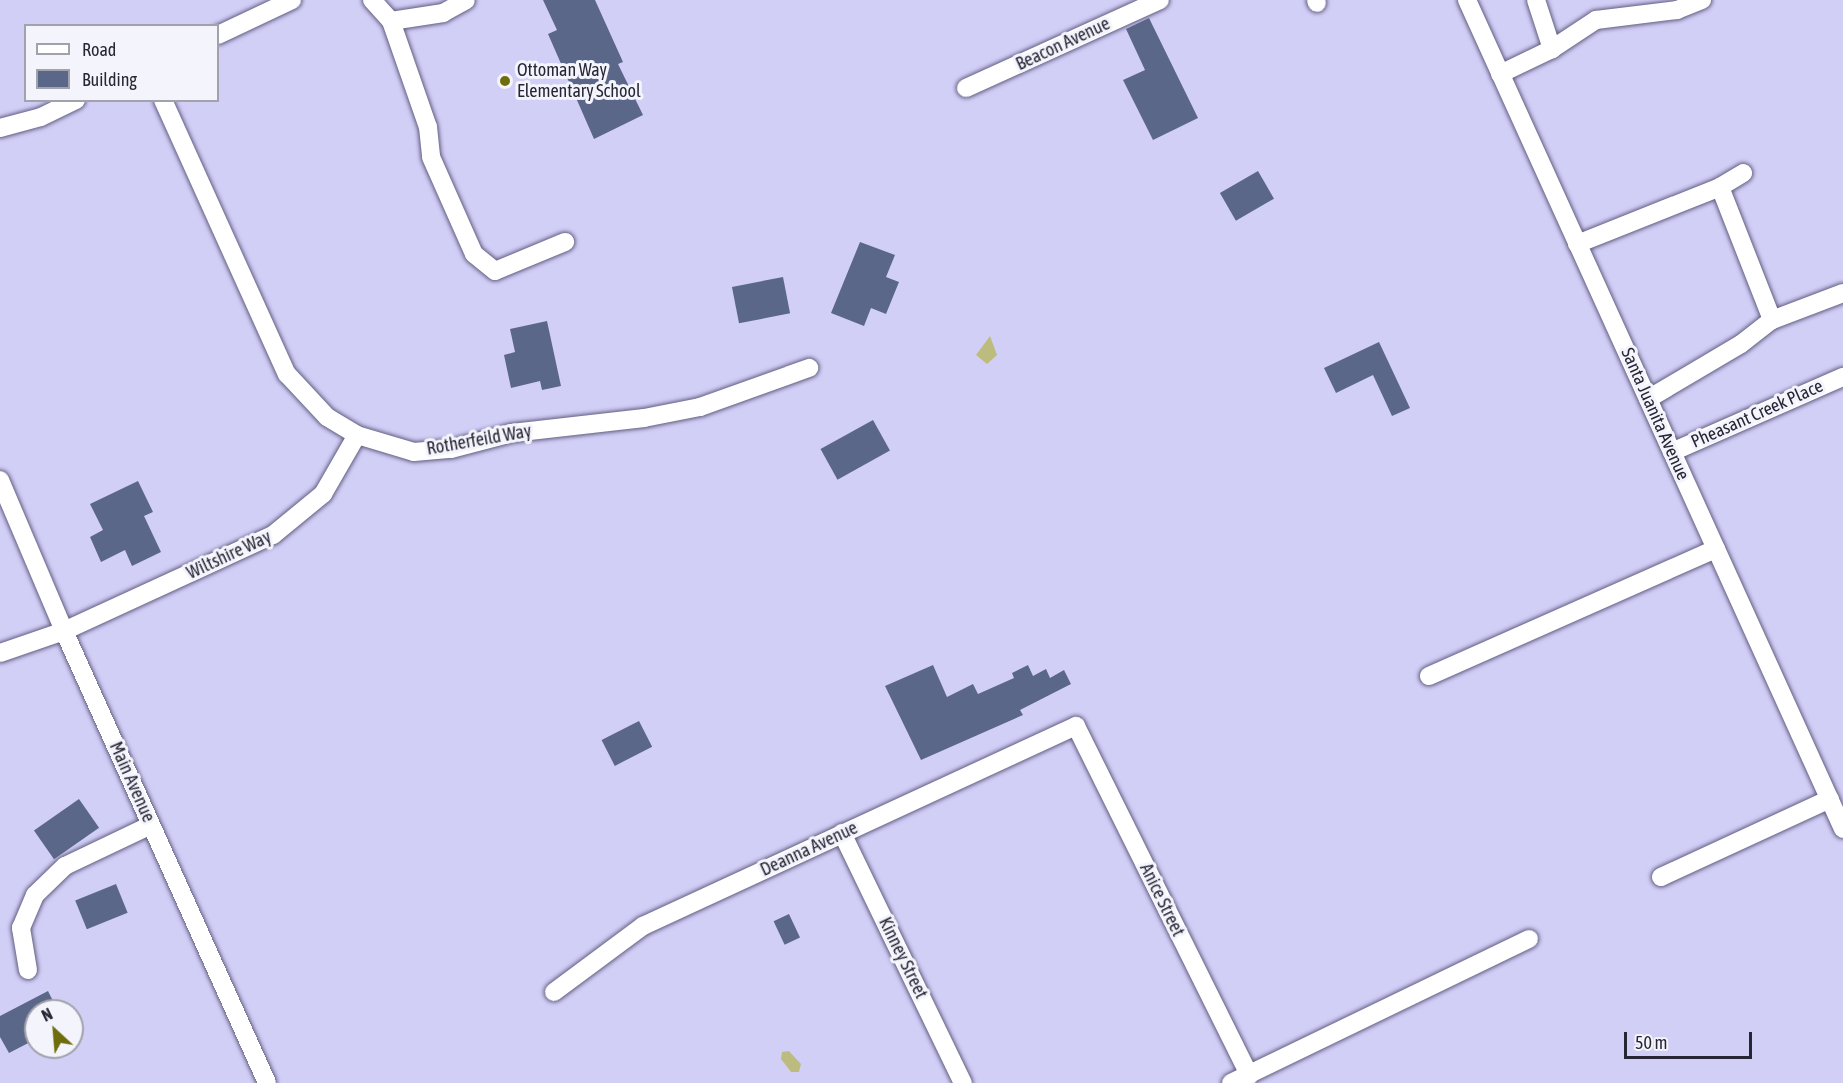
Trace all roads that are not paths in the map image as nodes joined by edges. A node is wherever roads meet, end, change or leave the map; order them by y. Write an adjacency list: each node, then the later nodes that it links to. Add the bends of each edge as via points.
1 (292, 0): 10 (street)
2 (372, 0): 9 (street)
3 (465, 0): 8 (street)
4 (1160, 0): 13 (street, Beacon Avenue)
5 (1467, 0): 12 (street, Santa Juanita Avenue)
6 (1536, 0): 11 (street)
7 (1702, 0): 11 (street, via 1677,10 1596,20)
8 (439, 7): 9 (street)
9 (392, 21): 19 (street, via 428,127 431,157 474,254 495,271)
10 (219, 35)
11 (1552, 49): 12 (street)
12 (1500, 74): 20 (street, Santa Juanita Avenue)
13 (966, 88)
14 (72, 102): 16 (street, via 41,117)
15 (164, 102): 26 (street, Rotherfeild Way, via 287,374 327,417)
16 (0, 128)
17 (1743, 173): 18 (street)
18 (1720, 187): 20 (street); 22 (street)
19 (566, 242)
20 (1577, 244): 25 (street, Santa Juanita Avenue)
21 (1843, 293): 22 (street)
22 (1772, 320): 25 (street, via 1741,344)
23 (809, 368): 26 (street, Rotherfeild Way, via 700,407 512,434 451,449 414,452)
24 (1843, 377): 27 (street, Pheasant Creek Place)
25 (1648, 399): 27 (street, Santa Juanita Avenue)
26 (357, 435): 30 (street, Wiltshire Way, via 323,494 297,519 273,535)
27 (1672, 452): 29 (street, Santa Juanita Avenue)
28 (0, 480): 30 (street, Main Avenue)
29 (1716, 549): 32 (street); 34 (street, Santa Juanita Avenue)
30 (64, 631): 31 (street, Wiltshire Way); 35 (street, Main Avenue)
31 (0, 653)
32 (1429, 676)
33 (1076, 726): 37 (street, Deanna Avenue); 42 (street, Anice Street)
34 (1830, 799): 36 (street, Santa Juanita Avenue); 38 (street)
35 (151, 825): 40 (street, via 65,866 35,895 21,928); 43 (street, Main Avenue)
36 (1843, 829)
37 (842, 833): 41 (street, Deanna Avenue, via 643,926); 44 (street, Kinney Street)
38 (1661, 877)
39 (1529, 939): 42 (street)
40 (28, 970)
41 (554, 992)
42 (1249, 1075): 45 (street)
43 (267, 1083)
44 (963, 1083)
45 (1231, 1083)

